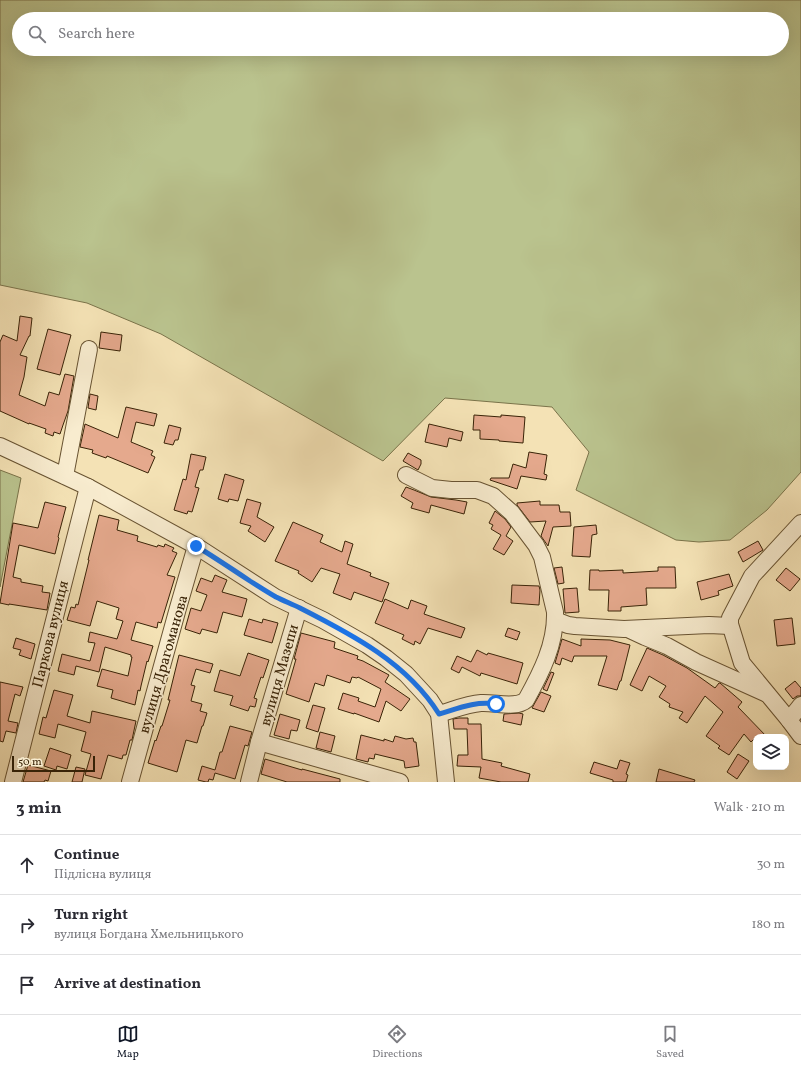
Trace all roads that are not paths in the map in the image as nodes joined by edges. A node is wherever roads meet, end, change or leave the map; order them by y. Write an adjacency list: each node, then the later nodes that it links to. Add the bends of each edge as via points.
1 (89, 349): 4 (street)
2 (0, 446): 4 (street)
3 (406, 475): 9 (street, via 432,488 477,490 494,496 512,513 542,557)
4 (65, 476): 5 (street)
5 (88, 487): 7 (street); 18 (street, Паркова вулиця)
6 (801, 523): 10 (street, via 752,576 730,618)
7 (196, 546): 8 (street, via 275,597); 19 (street, вулиця Драгоманова)
8 (299, 608): 14 (street, via 386,658 406,674); 17 (street, вулиця Мазепи)
9 (555, 620): 11 (street, via 575,626); 14 (street, via 547,658 524,702 516,705 472,704)
10 (730, 625): 11 (street); 12 (street, via 742,663)
11 (629, 629): 12 (street)
12 (769, 695): 15 (street)
13 (801, 705): 15 (street)
14 (439, 714): 22 (street)
15 (789, 720): 16 (street)
16 (801, 736)
17 (259, 742): 20 (street, вулиця Мазепи); 21 (street, вулиця Мазепи)
18 (13, 782)
19 (130, 782)
20 (249, 782)
21 (400, 782)
22 (446, 782)

